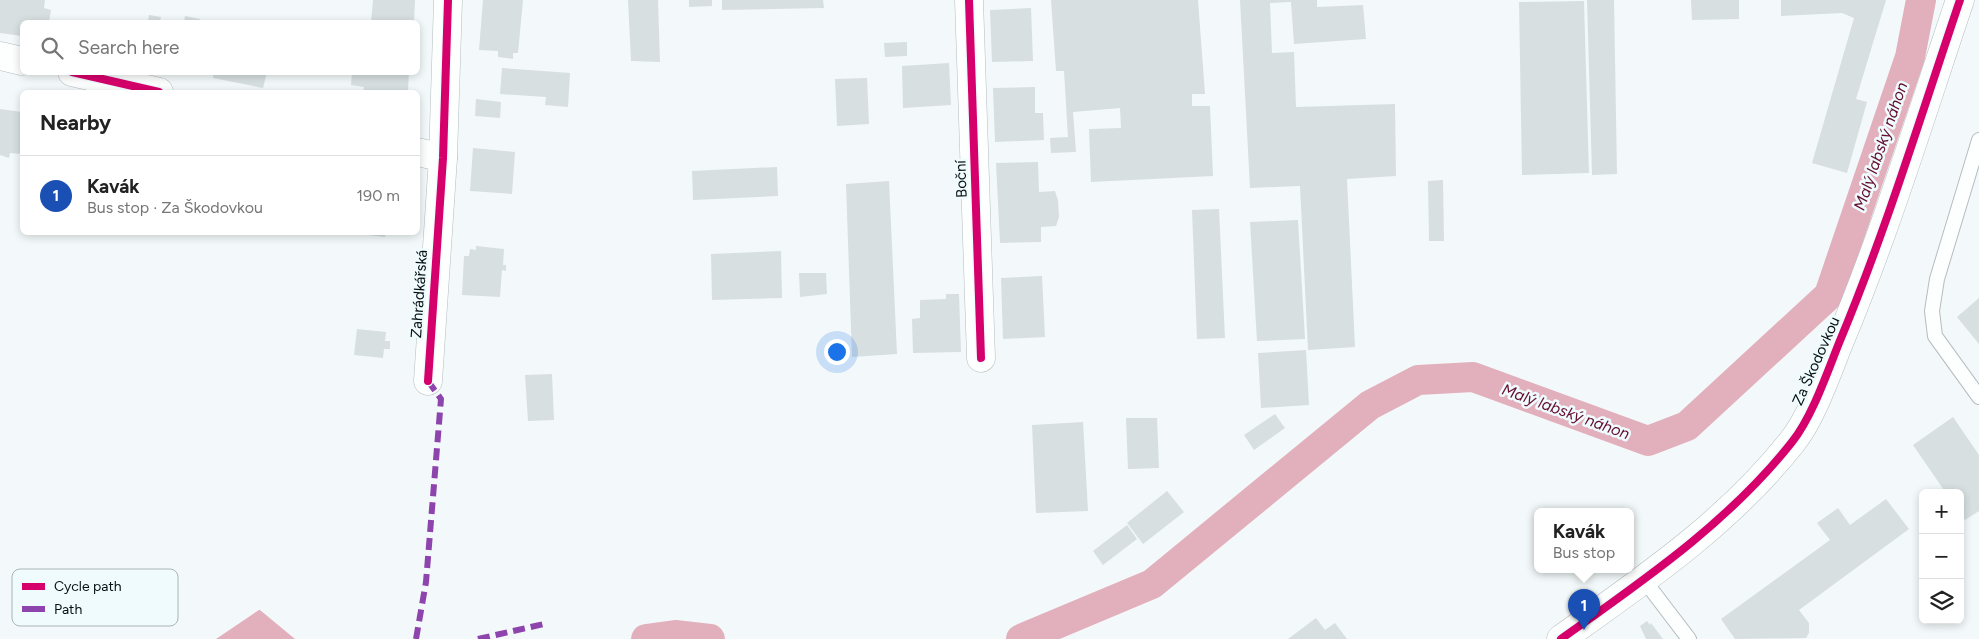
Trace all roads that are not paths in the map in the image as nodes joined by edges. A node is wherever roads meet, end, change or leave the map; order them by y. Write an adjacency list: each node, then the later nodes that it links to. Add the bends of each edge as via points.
1 (448, 0): 9 (street, Zahrádkářská)
2 (969, 0): 10 (street, Boční)
3 (1960, 0): 13 (street, Za Škodovkou, via 1868,275 1817,395 1794,440 1756,485)
4 (0, 56): 5 (street)
5 (20, 61)
6 (85, 75): 7 (street)
7 (150, 90)
8 (1979, 140): 12 (lane, via 1937,279 1932,311 1935,336)
9 (430, 155): 11 (street, Zahrádkářská)
10 (981, 358)
11 (428, 381)
12 (1979, 397)
13 (1644, 580): 14 (street, Za Škodovkou); 15 (lane)
14 (1561, 639)
15 (1689, 639)

